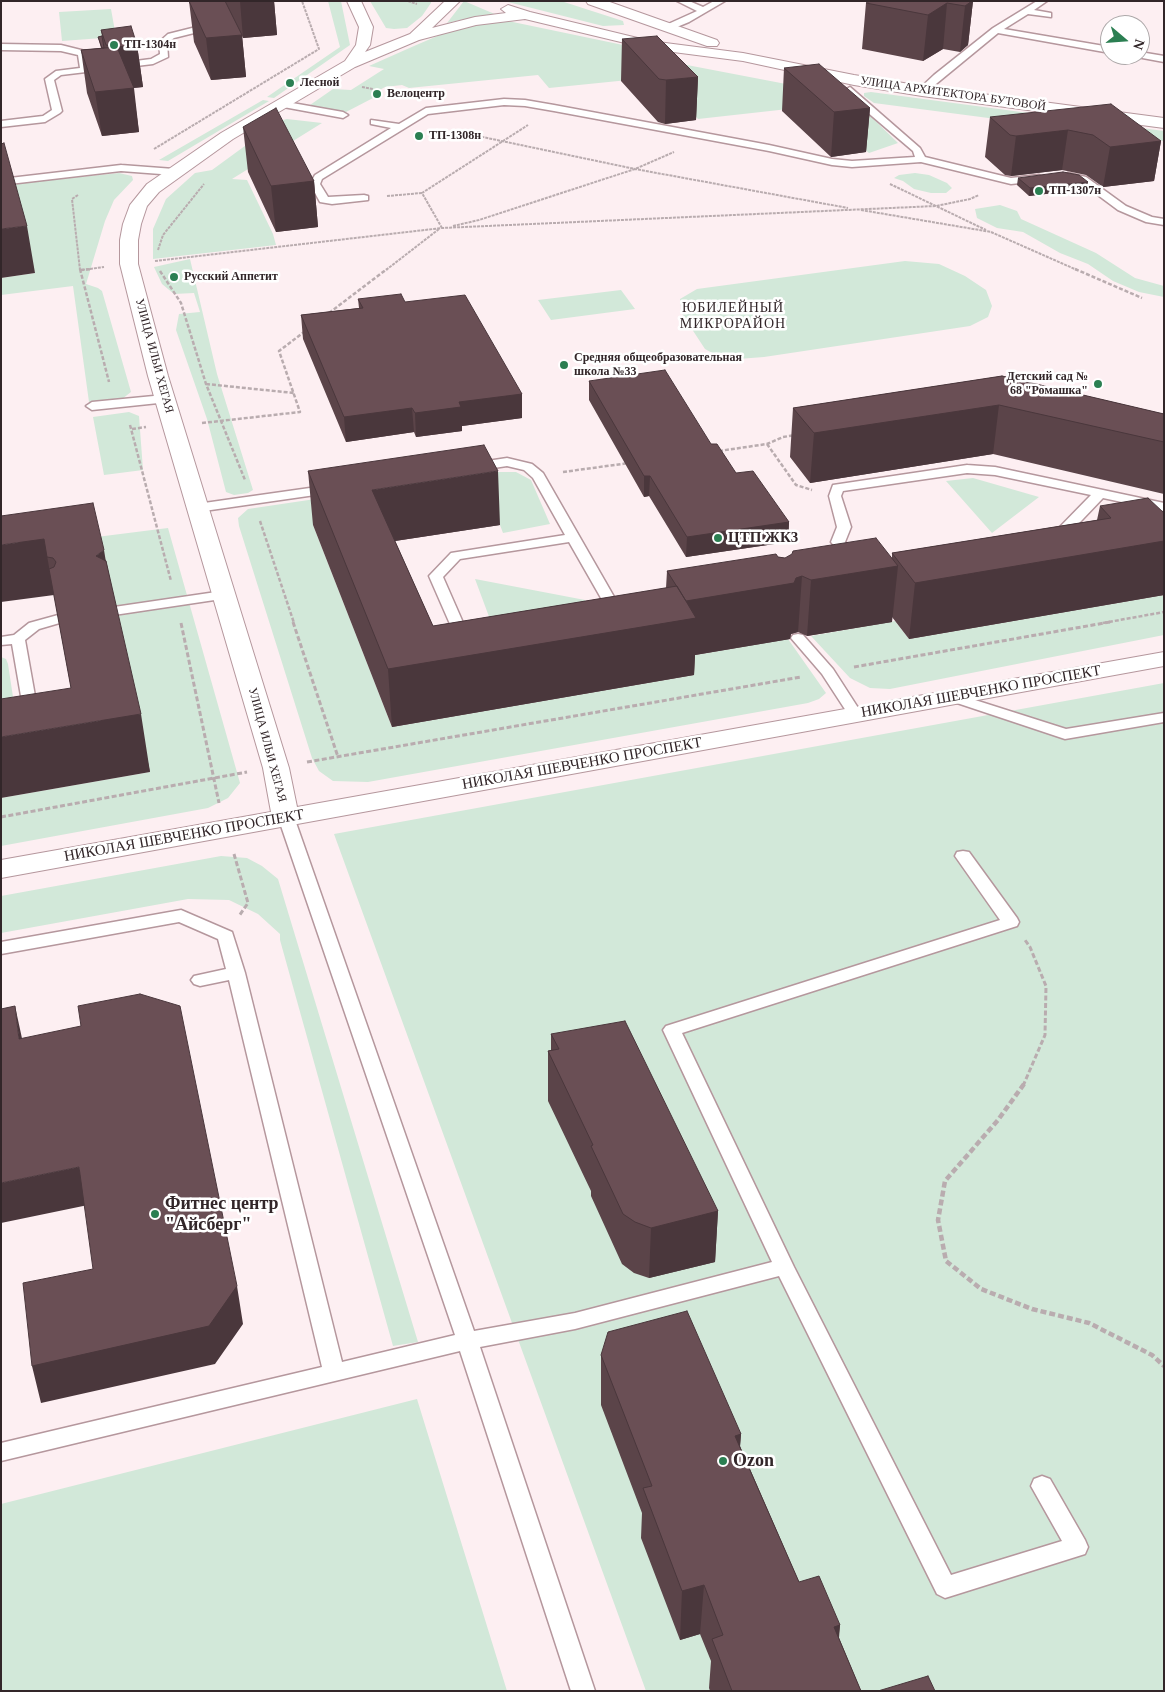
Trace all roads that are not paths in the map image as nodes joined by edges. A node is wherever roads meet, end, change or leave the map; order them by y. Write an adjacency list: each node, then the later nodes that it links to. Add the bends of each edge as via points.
1 (354, 1): 23 (main road, УЛИЦА ИЛЬИ ХЕГАЯ, via 366,27 363,45)
2 (453, 1): 17 (main road)
3 (593, 1): 13 (main road, УЛИЦА АРХИТЕКТОРА БУТОВОЙ)
4 (681, 1): 9 (lane)
5 (721, 1): 9 (lane)
6 (1043, 1): 10 (lane)
7 (202, 2): 24 (lane, via 204,24 163,42 165,55 154,61)
8 (497, 5): 11 (main road, УЛИЦА АРХИТЕКТОРА БУТОВОЙ)
9 (703, 10): 14 (lane)
10 (1026, 11): 12 (lane); 15 (lane)
11 (525, 15): 16 (main road, УЛИЦА АРХИТЕКТОРА БУТОВОЙ); 17 (main road, via 474,21)
12 (1048, 15)
13 (631, 16): 14 (main road, УЛИЦА АРХИТЕКТОРА БУТОВОЙ); 16 (main road, via 636,22 631,27)
14 (669, 27): 20 (main road, УЛИЦА АРХИТЕКТОРА БУТОВОЙ)
15 (996, 30): 19 (lane); 26 (lane)
16 (595, 32): 20 (main road, УЛИЦА АРХИТЕКТОРА БУТОВОЙ, via 650,45)
17 (414, 36): 23 (main road)
18 (1, 47): 24 (lane, via 61,48 82,53)
19 (1100, 48)
20 (743, 57): 26 (main road, УЛИЦА АРХИТЕКТОРА БУТОВОЙ)
21 (1150, 57): 22 (lane)
22 (1164, 59)
23 (350, 64): 27 (main road, УЛИЦА ИЛЬИ ХЕГАЯ)
24 (86, 69): 32 (lane, via 59,73 50,79 57,111 45,119)
25 (850, 90): 36 (lane, via 917,150)
26 (922, 91): 31 (main road, УЛИЦА АРХИТЕКТОРА БУТОВОЙ)
27 (276, 108): 28 (lane); 29 (lane); 37 (main road, УЛИЦА ИЛЬИ ХЕГАЯ)
28 (343, 116)
29 (331, 122)
30 (374, 122): 33 (lane)
31 (1164, 123)
32 (1, 124)
33 (406, 124): 35 (lane); 36 (lane, via 426,111 504,102 525,103 832,162 852,164)
34 (363, 129): 35 (lane)
35 (390, 134): 39 (lane, via 318,177 315,184 324,200)
36 (921, 159): 40 (lane, via 1011,181 1062,175 1082,180 1122,208 1150,220)
37 (174, 172): 38 (lane, via 122,168); 41 (main road, УЛИЦА ИЛЬИ ХЕГАЯ, via 153,188 139,205 129,240 129,264)
38 (1, 182)
39 (364, 198)
40 (1164, 222)
41 (164, 399): 42 (lane); 47 (main road, УЛИЦА ИЛЬИ ХЕГАЯ)
42 (92, 406)
43 (458, 470): 48 (lane, via 507,462 528,467 538,476)
44 (341, 487): 47 (lane)
45 (1099, 494): 46 (lane); 49 (lane); 50 (lane, via 995,471 967,469 838,488 835,496 844,527 838,542 865,569)
46 (1164, 507)
47 (197, 508): 51 (main road, УЛИЦА ИЛЬИ ХЕГАЯ)
48 (572, 538): 54 (lane, via 623,614); 58 (lane, via 456,556 436,576 462,636)
49 (1050, 546)
50 (842, 571)
51 (223, 595): 52 (lane); 64 (main road, УЛИЦА ИЛЬИ ХЕГАЯ, via 276,768)
52 (114, 610)
53 (58, 619): 56 (lane, via 34,626)
54 (602, 624)
55 (798, 638): 61 (lane, via 828,672)
56 (18, 639): 57 (lane); 63 (lane, via 28,696 22,710)
57 (1, 641)
58 (478, 643)
59 (1164, 659): 60 (main road, НИКОЛАЯ ШЕВЧЕНКО ПРОСПЕКТ)
60 (953, 697): 61 (main road, НИКОЛАЯ ШЕВЧЕНКО ПРОСПЕКТ); 62 (lane, via 1065,734)
61 (855, 714): 64 (main road, НИКОЛАЯ ШЕВЧЕНКО ПРОСПЕКТ)
62 (1164, 717)
63 (1, 720)
64 (286, 818): 66 (main road, НИКОЛАЯ ШЕВЧЕНКО ПРОСПЕКТ); 71 (lane)
65 (963, 856): 70 (lane, via 1011,922 672,1030)
66 (1, 869)
67 (1, 948): 68 (lane, via 181,916 226,936)
68 (236, 973): 69 (lane); 72 (lane)
69 (200, 980)
70 (784, 1267): 71 (lane, via 575,1321); 74 (lane, via 945,1587 1076,1547)
71 (467, 1341): 72 (lane); 75 (lane)
72 (334, 1373): 73 (lane)
73 (1, 1452)
74 (1042, 1486)
75 (583, 1691)

